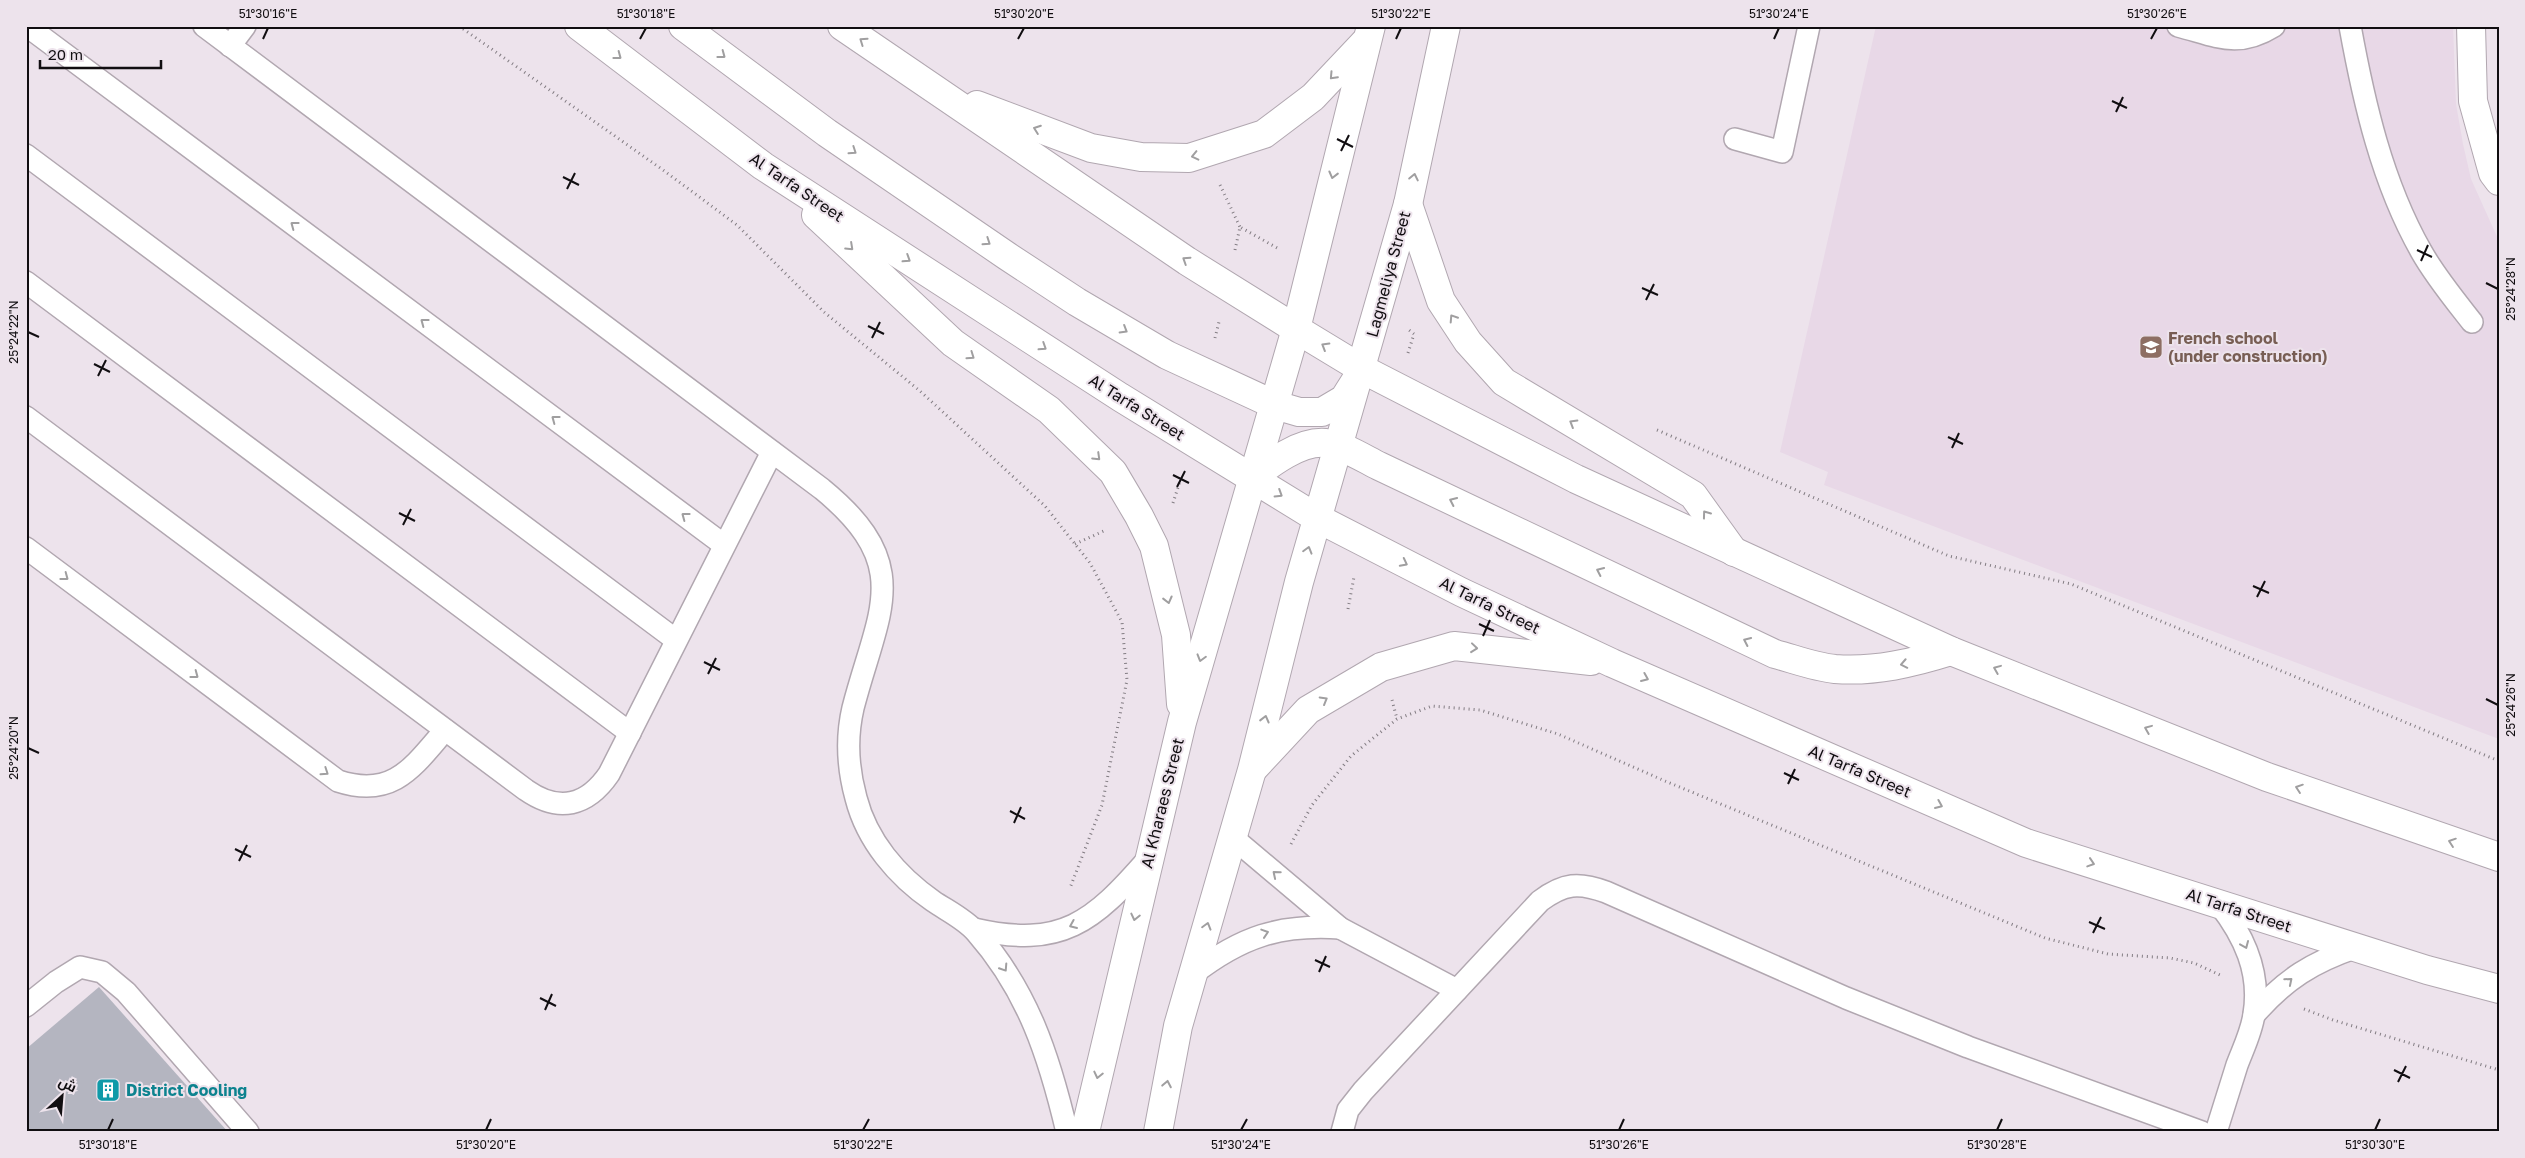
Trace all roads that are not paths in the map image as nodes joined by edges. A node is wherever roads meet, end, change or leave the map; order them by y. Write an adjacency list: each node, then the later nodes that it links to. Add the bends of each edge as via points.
1 (27, 26): 31 (lane, one-way to 1)
2 (204, 26): 14 (lane)
3 (245, 26): 14 (lane)
4 (579, 26): 18 (main road, Al Tarfa Street, one-way to 18)
5 (683, 26): 25 (main road, one-way to 25, via 827,134 1077,302 1168,355)
6 (842, 26): 15 (main road, one-way to 6)
7 (1809, 26): 16 (lane, via 1782,152)
8 (2178, 26): 9 (lane, via 2240,40 2257,37)
9 (2274, 26)
10 (2350, 26): 22 (lane, via 2363,95 2399,207 2421,251)
11 (2471, 26): 19 (main road, via 2473,101 2493,173)
12 (1448, 30): 20 (main road, Lagmeliya Street, one-way to 12)
13 (1369, 34): 15 (main road, one-way to 15, via 1313,97 1264,134 1189,158 1141,157 1091,148 962,98); 23 (main road, one-way to 23)
14 (230, 46): 28 (lane)
15 (898, 66): 23 (main road, one-way to 15, via 1187,260)
16 (1735, 139)
17 (26, 155): 34 (lane)
18 (763, 166): 29 (main road, Al Tarfa Street, one-way to 29, via 1112,392); 37 (main road, one-way to 37, via 954,344 1049,410 1113,472 1154,546 1176,635)
19 (2499, 182)
20 (1408, 204): 24 (main road, Lagmeliya Street); 33 (main road, one-way to 20, via 1693,495 1504,382 1468,342 1442,301)
21 (26, 282): 39 (lane)
22 (2472, 322)
23 (1296, 329): 24 (main road, one-way to 23); 25 (main road)
24 (1362, 369): 25 (main road, via 1344,399 1322,412 1299,412); 27 (main road, Lagmeliya Street); 33 (main road, via 1576,479)
25 (1275, 405): 29 (main road)
26 (26, 418): 38 (lane)
27 (1339, 447): 29 (main road, via 1324,443 1299,448 1276,459); 30 (main road, Lagmeliya Street); 35 (main road, one-way to 27, via 1879,668 1833,668 1775,654)
28 (772, 452): 31 (lane); 46 (lane, via 844,508 869,540 878,560 882,613 853,710 849,739 850,770 866,827 901,876)
29 (1253, 477): 30 (main road, Al Tarfa Street, one-way to 30); 37 (main road, Al Kharaes Street, one-way to 37)
30 (1317, 518): 36 (main road, Al Tarfa Street, one-way to 36, via 1461,592); 40 (main road, one-way to 30)
31 (724, 545): 34 (lane)
32 (26, 548): 38 (lane, one-way to 38, via 338,781 368,787 397,780 410,771)
33 (1734, 553): 35 (main road)
34 (676, 640): 39 (lane)
35 (1951, 651): 42 (main road, one-way to 35, via 2267,777)
36 (1612, 663): 40 (main road, one-way to 36, via 1308,710 1381,667 1454,646); 44 (main road, Al Tarfa Street, one-way to 44, via 2026,842)
37 (1182, 722): 43 (main road, Al Kharaes Street)
38 (445, 730): 39 (lane, via 540,799 556,804 587,798 600,787)
39 (630, 733)
40 (1252, 770): 41 (main road)
41 (1232, 837): 45 (lane, one-way to 41); 48 (main road, one-way to 41)
42 (2499, 857)
43 (1148, 858): 46 (lane, one-way to 46, via 1119,893 1099,911 1077,924 1052,933 1026,937); 55 (main road, Al Kharaes Street, one-way to 55)
44 (2219, 904): 47 (main road, Al Tarfa Street); 51 (lane, one-way to 51, via 2245,944)
45 (1340, 928): 48 (lane, one-way to 45, via 1218,954 1276,930 1308,926); 50 (lane)
46 (974, 929): 54 (lane, one-way to 54, via 997,958 1032,1018 1046,1051)
47 (2358, 947): 49 (main road, Al Tarfa Street, via 2427,970); 51 (lane, one-way to 47, via 2327,958)
48 (1193, 974): 56 (main road, one-way to 48, via 1178,1026)
49 (2499, 988)
50 (1457, 990): 57 (lane, via 1355,1100 1348,1110); 58 (lane, via 1540,901 1554,890 1571,885 1589,886 1898,1019)
51 (2263, 994): 59 (lane)
52 (26, 1006): 53 (lane, via 80,967 102,972 126,992)
53 (248, 1132)
54 (1067, 1132)
55 (1085, 1132)
56 (1158, 1132)
57 (1342, 1132)
58 (2202, 1132)
59 (2216, 1132)

